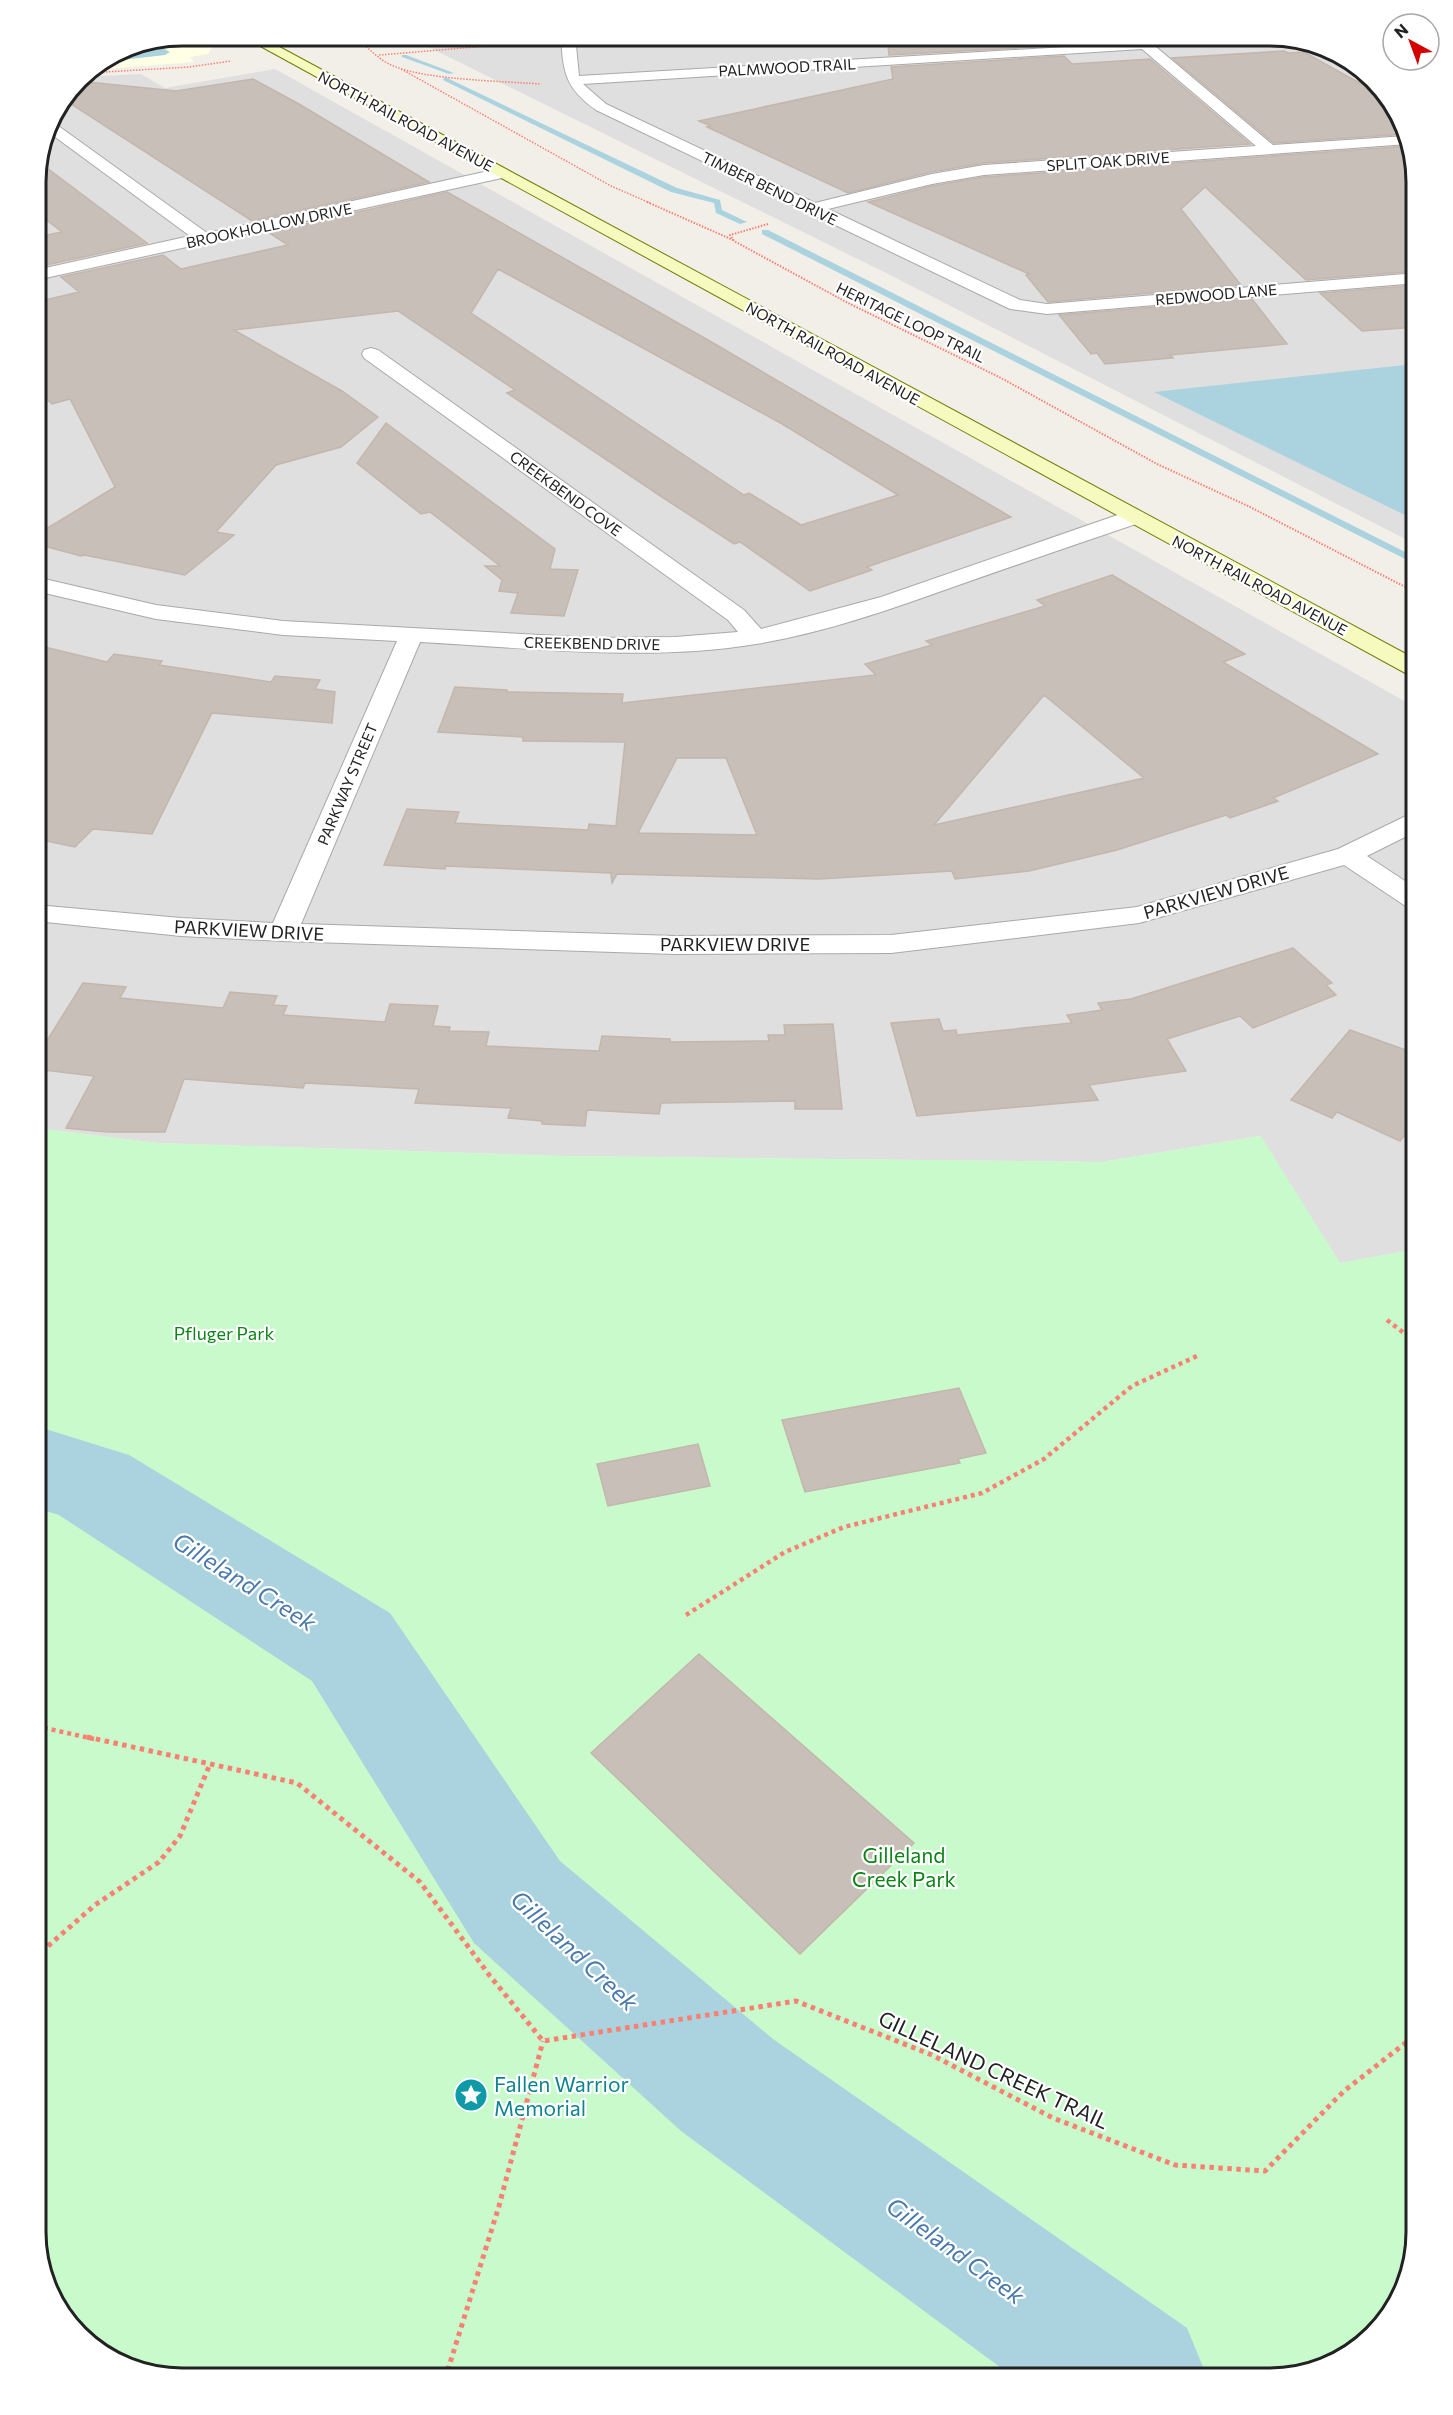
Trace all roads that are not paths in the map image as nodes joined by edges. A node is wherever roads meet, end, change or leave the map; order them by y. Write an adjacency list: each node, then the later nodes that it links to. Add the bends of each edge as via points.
1 (269, 47): 9 (street, NORTH RAILROAD AVENUE)
2 (570, 47): 5 (street)
3 (1112, 47): 5 (street, PALMWOOD TRAIL)
4 (1147, 47): 8 (street, PALMWOOD TRAIL)
5 (574, 80): 10 (street, TIMBER BEND DRIVE, via 583,95 601,107)
6 (57, 131): 11 (street)
7 (1400, 141): 8 (street, SPLIT OAK DRIVE)
8 (1270, 150): 10 (street, SPLIT OAK DRIVE, via 976,171)
9 (502, 173): 11 (street, BROOKHOLLOW DRIVE); 16 (street, NORTH RAILROAD AVENUE)
10 (813, 208): 14 (street, TIMBER BEND DRIVE)
11 (205, 239): 12 (street, BROOKHOLLOW DRIVE)
12 (47, 273)
13 (1406, 279): 14 (street, REDWOOD LANE, via 1047,309)
14 (1016, 305)
15 (371, 354): 19 (street, CREEKBEND COVE, via 736,615)
16 (1134, 517): 19 (street, CREEKBEND DRIVE, via 889,602); 20 (street, NORTH RAILROAD AVENUE)
17 (47, 587): 18 (street, CREEKBEND DRIVE, via 156,612 283,628)
18 (411, 637): 19 (street, CREEKBEND DRIVE, via 596,645); 25 (street, PARKWAY STREET)
19 (756, 637)
20 (1406, 664)
21 (1406, 826): 22 (street, PARKVIEW DRIVE)
22 (1348, 855): 23 (street); 25 (street, PARKVIEW DRIVE, via 1140,915 891,944 675,945)
23 (1406, 894)
24 (47, 914): 25 (street, PARKVIEW DRIVE)
25 (283, 932)

